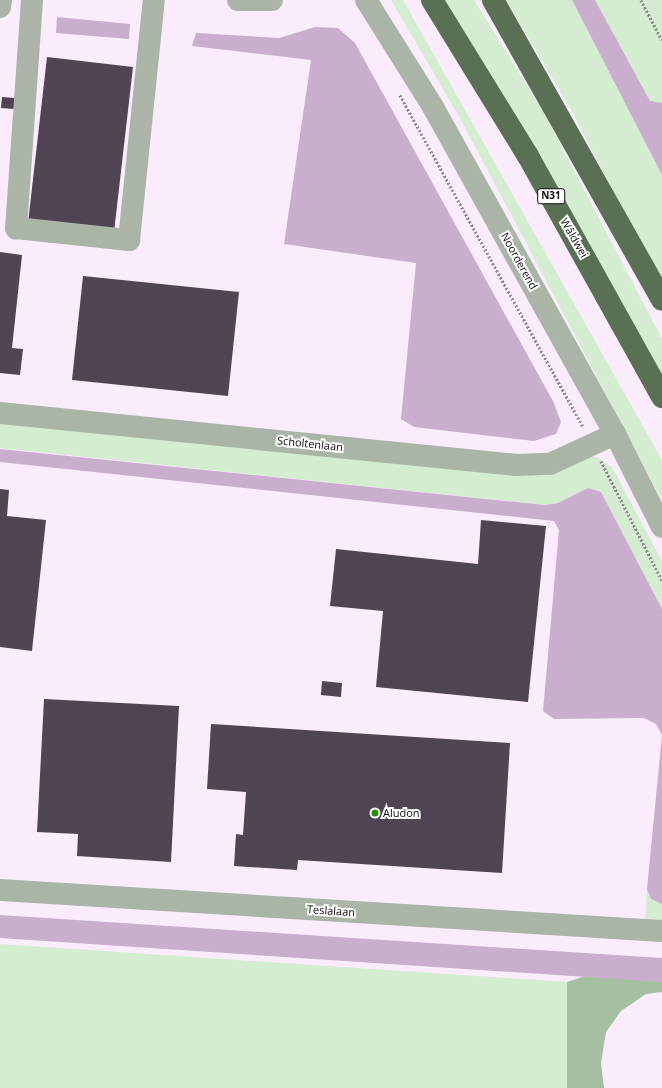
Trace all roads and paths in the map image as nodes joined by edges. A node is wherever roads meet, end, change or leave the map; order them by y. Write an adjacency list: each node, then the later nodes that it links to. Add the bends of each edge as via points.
1 (1, 0): 10 (street)
2 (32, 0): 3 (street, via 16,228 129,240)
3 (154, 0)
4 (238, 0): 5 (street)
5 (272, 0)
6 (366, 0): 16 (street, Noorderend, via 433,107)
7 (432, 0): 14 (highway, Wâldwei / N31, via 528,156)
8 (493, 0): 13 (highway)
9 (642, 0): 11 (path)
10 (0, 7)
11 (662, 40)
12 (398, 90): 17 (path)
13 (662, 300)
14 (662, 397)
15 (0, 413): 17 (street, Scholtenlaan, via 516,465 550,464)
16 (614, 434): 17 (street, Scholtenlaan); 18 (street, Noorderend)
17 (592, 444): 19 (path)
18 (662, 527)
19 (662, 580)
20 (0, 890): 21 (street, Teslalaan)
21 (662, 931)

